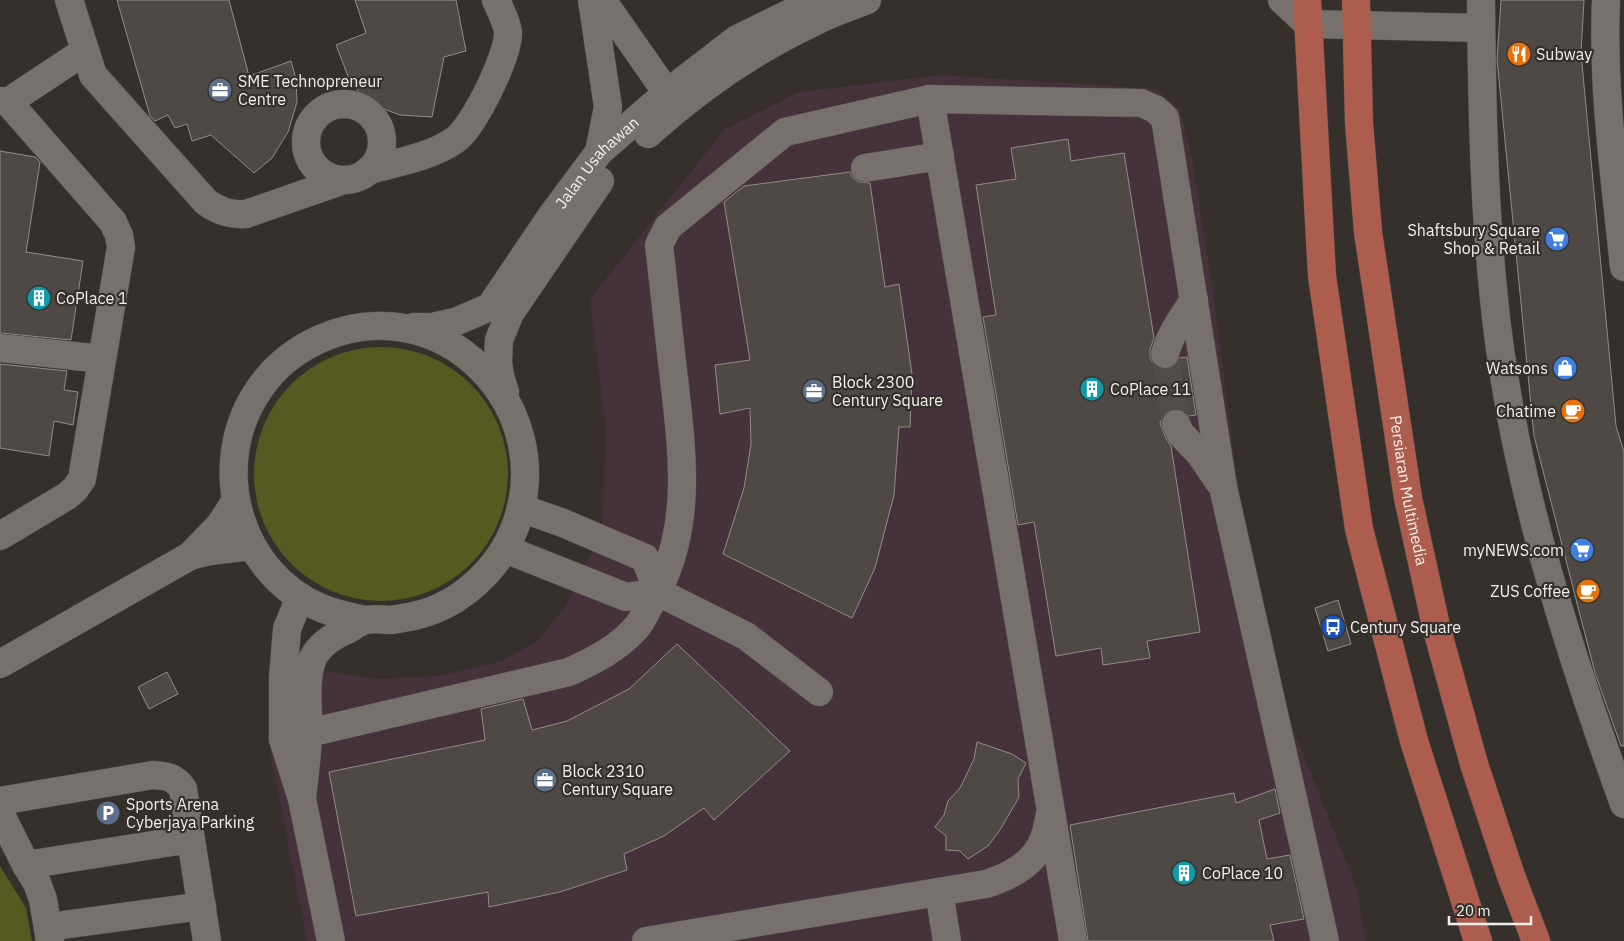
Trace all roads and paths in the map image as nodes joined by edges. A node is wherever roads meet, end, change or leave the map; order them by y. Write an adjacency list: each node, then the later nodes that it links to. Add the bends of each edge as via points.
1 (69, 0): 13 (street)
2 (496, 0): 20 (street, via 508,31 507,46 468,128 440,149)
3 (592, 0): 17 (street, via 608,108)
4 (602, 0): 16 (street)
5 (838, 0): 16 (street, Jalan Usahawan, via 807,4 737,39)
6 (868, 0): 16 (street, Jalan Usahawan, via 814,22)
7 (1282, 0): 10 (street)
8 (1481, 0): 12 (street)
9 (1606, 0): 22 (street, via 1604,35 1611,141)
10 (1308, 12): 11 (street); 58 (main road, via 1322,276 1359,528 1414,741)
11 (1356, 13): 12 (street); 59 (main road, Persiaran Multimedia, via 1359,123 1368,232 1408,498 1436,626 1474,764 1510,876)
12 (1481, 28): 44 (street, via 1489,247 1497,327 1517,445 1580,680)
13 (84, 51): 15 (street); 21 (street, via 93,74 206,202 220,211 246,214)
14 (930, 99): 18 (street); 23 (street, via 1141,104 1155,109 1165,118); 37 (street, via 785,132 668,227 659,245 682,452 682,509 671,558)
15 (4, 101): 27 (street, via 113,222 119,235 121,247)
16 (668, 105): 17 (street, Jalan Usahawan); 28 (street, Jalan Usahawan, via 607,171 510,313 499,340 498,361)
17 (600, 152): 24 (street, Jalan Usahawan, via 550,218 490,307 455,322 432,327)
18 (940, 156): 19 (street); 45 (street)
19 (865, 168)
20 (369, 170): 21 (street, via 358,178); 21 (street, via 376,162 382,139 373,117 353,105 330,106 320,112 307,131 308,155 322,173)
21 (344, 180)
22 (1624, 267)
23 (1194, 300): 26 (street, via 1176,328); 30 (street)
24 (377, 326): 28 (street, via 425,333 468,356 501,391); 31 (street, via 354,328 310,343 273,371 251,403 238,432 233,478)
25 (0, 348): 27 (street)
26 (1165, 354)
27 (102, 359): 33 (street, via 82,479 67,496)
28 (512, 412): 32 (street, via 524,450 525,489)
29 (1176, 424): 30 (street)
30 (1223, 487): 57 (street)
31 (235, 502): 34 (street); 36 (street, via 220,525)
32 (521, 508): 35 (street); 37 (street, via 645,558)
33 (0, 536)
34 (252, 546): 36 (street); 38 (street, via 281,582)
35 (505, 549): 37 (street, via 626,597); 39 (street, via 489,571 468,590 445,604 420,615 393,620)
36 (190, 556): 40 (street)
37 (658, 592): 41 (street, via 746,636); 42 (street, via 637,628 622,642 569,672)
38 (300, 597): 39 (street, via 320,608); 42 (street, via 287,629 283,678)
39 (365, 620): 42 (street, via 336,634 314,657)
40 (0, 664)
41 (819, 692)
42 (296, 736): 53 (street, via 302,799)
43 (0, 801): 47 (street, via 153,775 170,776 183,789)
44 (1624, 804)
45 (1051, 811): 49 (street, via 1044,840 1036,853 1016,872 986,884); 56 (street)
46 (0, 813): 48 (street)
47 (191, 839): 48 (street); 50 (street)
48 (26, 865): 51 (street, via 44,899)
49 (939, 892): 54 (street); 55 (street)
50 (202, 906): 51 (street); 52 (street)
51 (49, 934)
52 (207, 941)
53 (331, 941)
54 (646, 941)
55 (947, 941)
56 (1073, 941)
57 (1325, 941)
58 (1478, 941)
59 (1536, 941)

